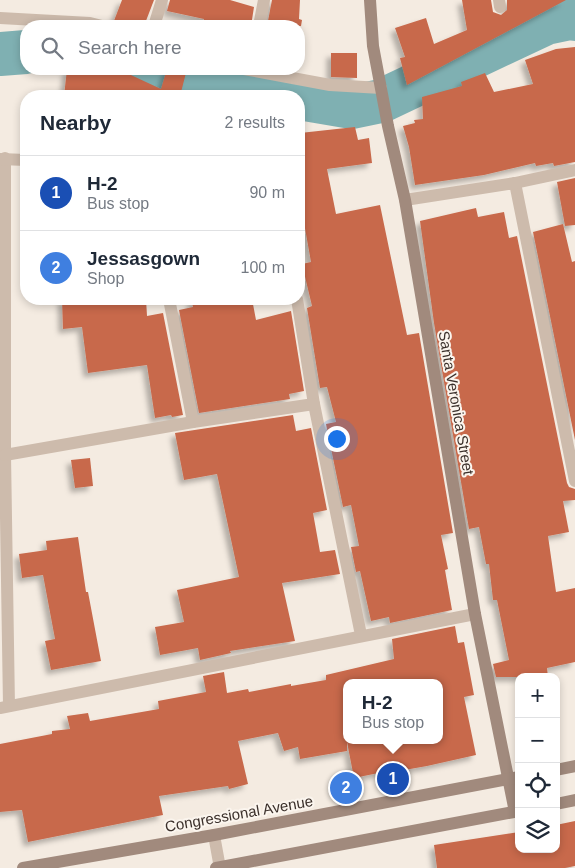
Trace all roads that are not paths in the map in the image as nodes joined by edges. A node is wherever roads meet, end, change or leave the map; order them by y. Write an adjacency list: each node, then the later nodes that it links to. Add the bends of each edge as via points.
1 (162, 0): 6 (street)
2 (264, 0): 7 (street)
3 (370, 0): 9 (main road, Santa Veronica Street)
4 (0, 18): 5 (street)
5 (36, 20)
6 (156, 20)
7 (260, 20)
8 (279, 75): 9 (street)
9 (381, 92): 14 (main road, Santa Veronica Street)
10 (3, 158): 11 (street); 19 (street)
11 (20, 159)
12 (575, 170): 13 (street)
13 (515, 183): 14 (street); 20 (street)
14 (405, 200): 21 (main road, Santa Veronica Street)
15 (170, 305): 18 (street)
16 (297, 305): 17 (street)
17 (314, 404): 18 (street); 22 (street)
18 (193, 422): 19 (street)
19 (5, 455): 23 (street)
20 (575, 481)
21 (475, 614): 22 (street); 26 (main road, Santa Veronica Street)
22 (361, 636): 23 (street)
23 (5, 707)
24 (575, 766): 25 (main road)
25 (560, 769)
26 (514, 778): 29 (main road, Santa Veronica Street); 31 (main road, Congressional Avenue)
27 (575, 800): 28 (main road)
28 (560, 803)
29 (517, 808)
30 (515, 811): 33 (main road)
31 (214, 836): 32 (main road, Congressional Avenue); 33 (street)
32 (23, 868)
33 (219, 868)

